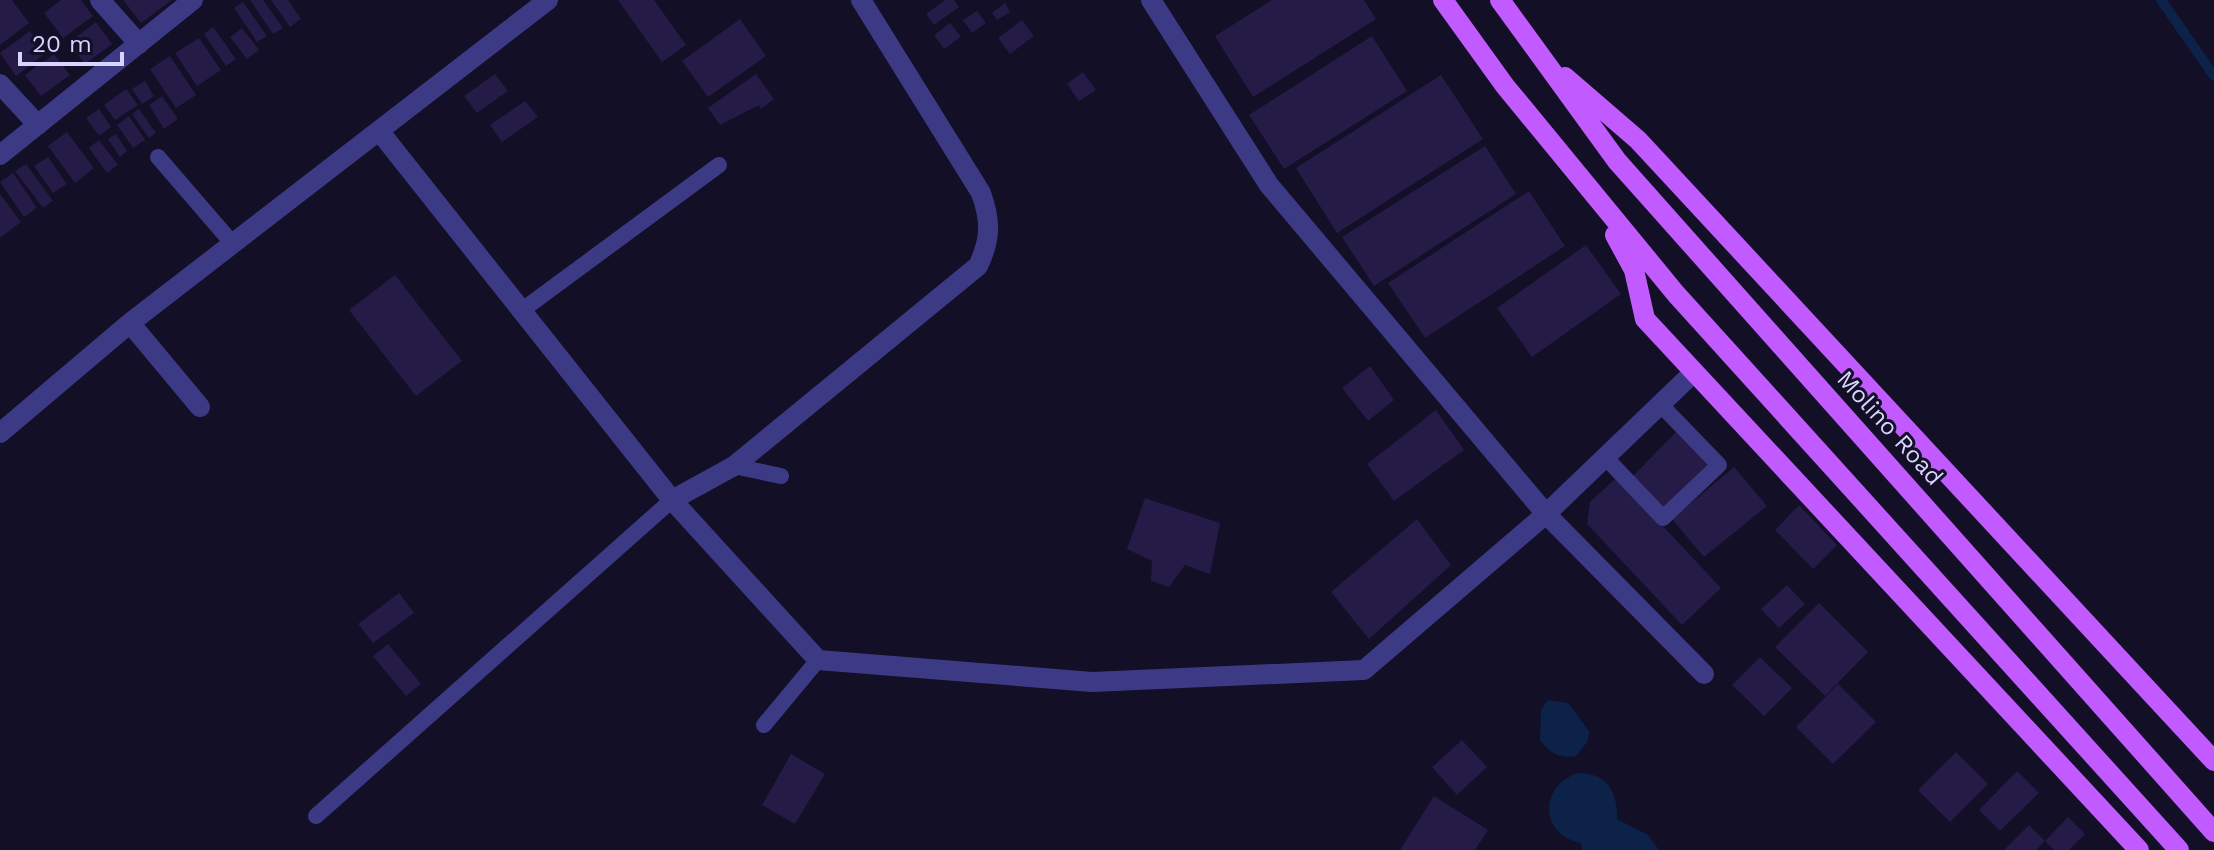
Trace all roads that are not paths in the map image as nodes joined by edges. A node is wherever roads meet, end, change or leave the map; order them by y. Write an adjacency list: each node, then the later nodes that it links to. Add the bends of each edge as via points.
1 (100, 0): 8 (street)
2 (193, 0): 8 (street)
3 (548, 0): 12 (street)
4 (861, 0): 25 (street, via 981,193 989,216 989,242 978,266)
5 (1151, 0): 28 (street, via 1269,185)
6 (1443, 0): 16 (main road)
7 (1500, 0): 9 (main road, Molino Road)
8 (139, 44): 11 (street)
9 (1535, 51): 32 (main road, Molino Road, via 1638,140); 34 (main road, Molino Road, via 1617,161)
10 (0, 84): 11 (street)
11 (38, 125): 13 (street)
12 (380, 132): 17 (street); 18 (street)
13 (0, 155)
14 (158, 157): 17 (lane)
15 (719, 165): 18 (lane)
16 (1587, 186): 20 (main road, via 1634,270 1645,319); 36 (main road, via 1676,294)
17 (233, 244): 19 (street)
18 (521, 311): 27 (street)
19 (130, 323): 22 (street); 23 (street)
20 (1693, 373): 21 (street); 35 (main road)
21 (1660, 404): 24 (street); 24 (lane, via 1719,465 1663,518)
22 (200, 407)
23 (0, 433)
24 (1605, 457): 28 (street)
25 (734, 466): 26 (lane); 27 (street)
26 (781, 476)
27 (672, 500): 29 (street); 33 (lane)
28 (1546, 514): 29 (street, via 1364,670 1092,682); 30 (street)
29 (818, 660): 31 (lane)
30 (1704, 674)
31 (764, 725)
32 (2214, 761)
33 (316, 816)
34 (2214, 832)
35 (2139, 850)
36 (2179, 850)

